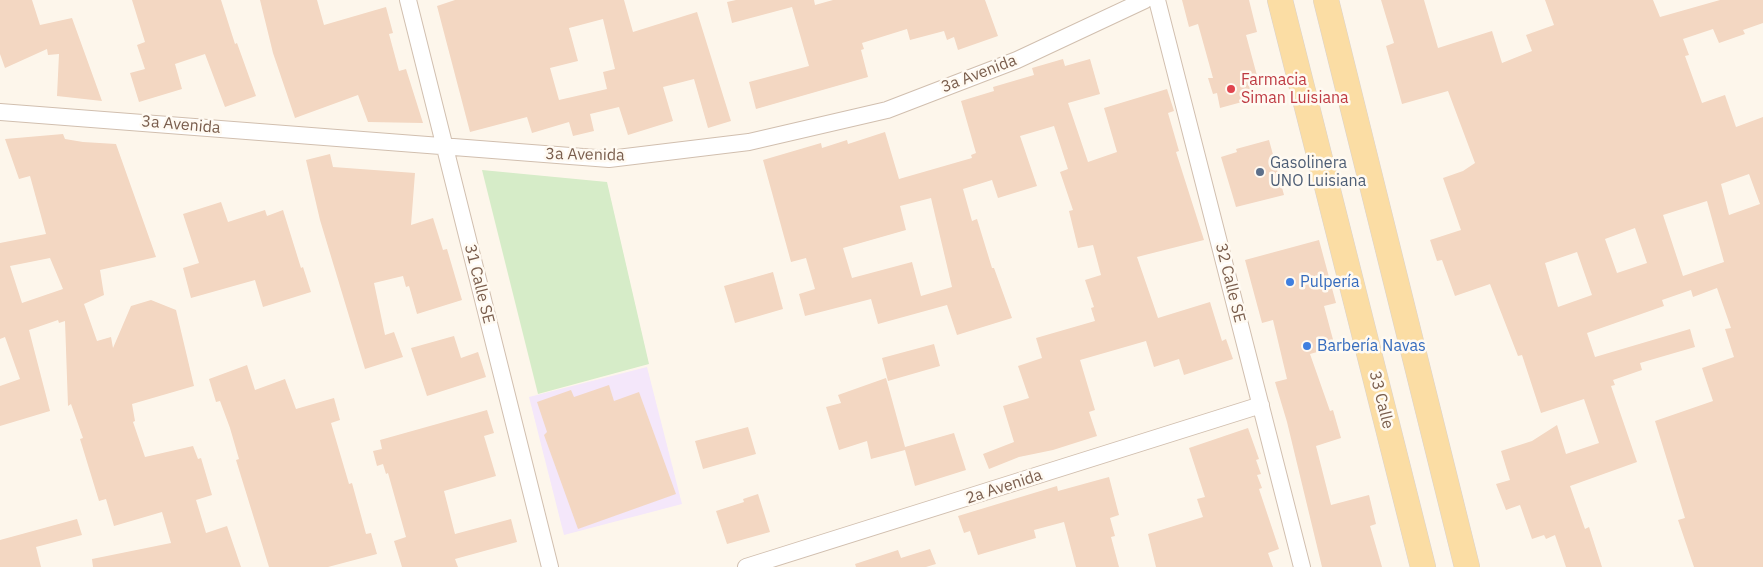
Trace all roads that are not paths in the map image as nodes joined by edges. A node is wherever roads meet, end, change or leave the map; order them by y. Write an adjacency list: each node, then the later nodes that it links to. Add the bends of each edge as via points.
1 (408, 0): 7 (street, 31 Calle SE)
2 (1145, 0): 7 (street, 3a Avenida, via 1017,60 887,110 749,142 609,159)
3 (1157, 0): 8 (street, 32 Calle SE)
4 (1280, 0): 12 (main road, 33 Calle)
5 (1326, 0): 13 (main road)
6 (0, 112): 7 (street, 3a Avenida)
7 (444, 148): 9 (street, 31 Calle SE)
8 (1261, 405): 10 (street, 2a Avenida); 11 (street, 32 Calle SE)
9 (550, 567)
10 (746, 567)
11 (1302, 567)
12 (1423, 567)
13 (1467, 567)

